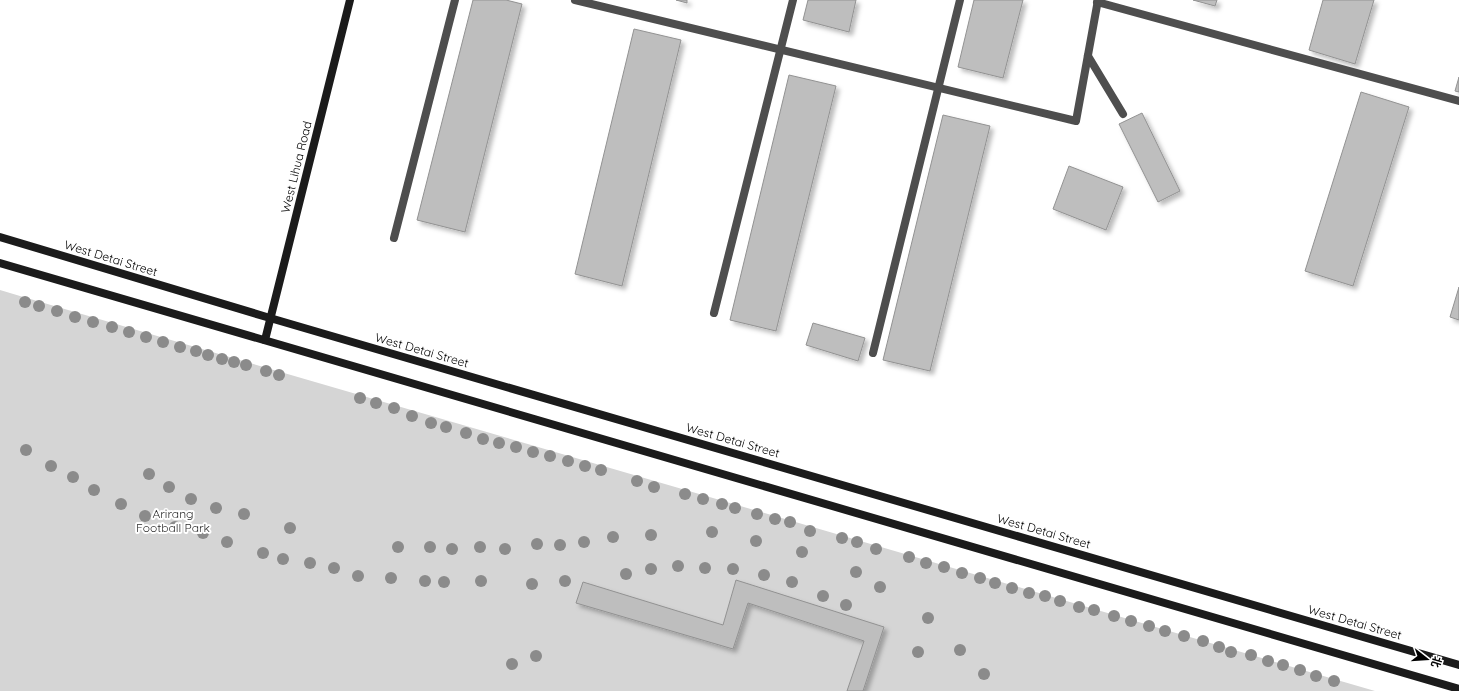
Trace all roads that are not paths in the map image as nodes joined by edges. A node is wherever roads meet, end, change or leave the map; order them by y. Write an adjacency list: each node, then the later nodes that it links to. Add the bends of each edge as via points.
1 (350, 0): 16 (street, West Lihua Road)
2 (455, 0): 13 (lane)
3 (575, 0): 7 (lane)
4 (793, 0): 7 (lane)
5 (960, 0): 9 (lane)
6 (1098, 1): 8 (lane); 10 (lane)
7 (781, 50): 9 (lane); 15 (lane)
8 (1088, 56): 9 (lane, via 1076,121); 11 (lane)
9 (938, 88): 18 (lane)
10 (1459, 101)
11 (1123, 114)
12 (0, 237): 16 (street, West Detai Street)
13 (394, 238)
14 (0, 263): 17 (street)
15 (714, 313)
16 (270, 318): 17 (street, West Lihua Road); 19 (street, West Detai Street)
17 (265, 340): 20 (street)
18 (873, 354)
19 (1459, 665)
20 (1459, 689)

